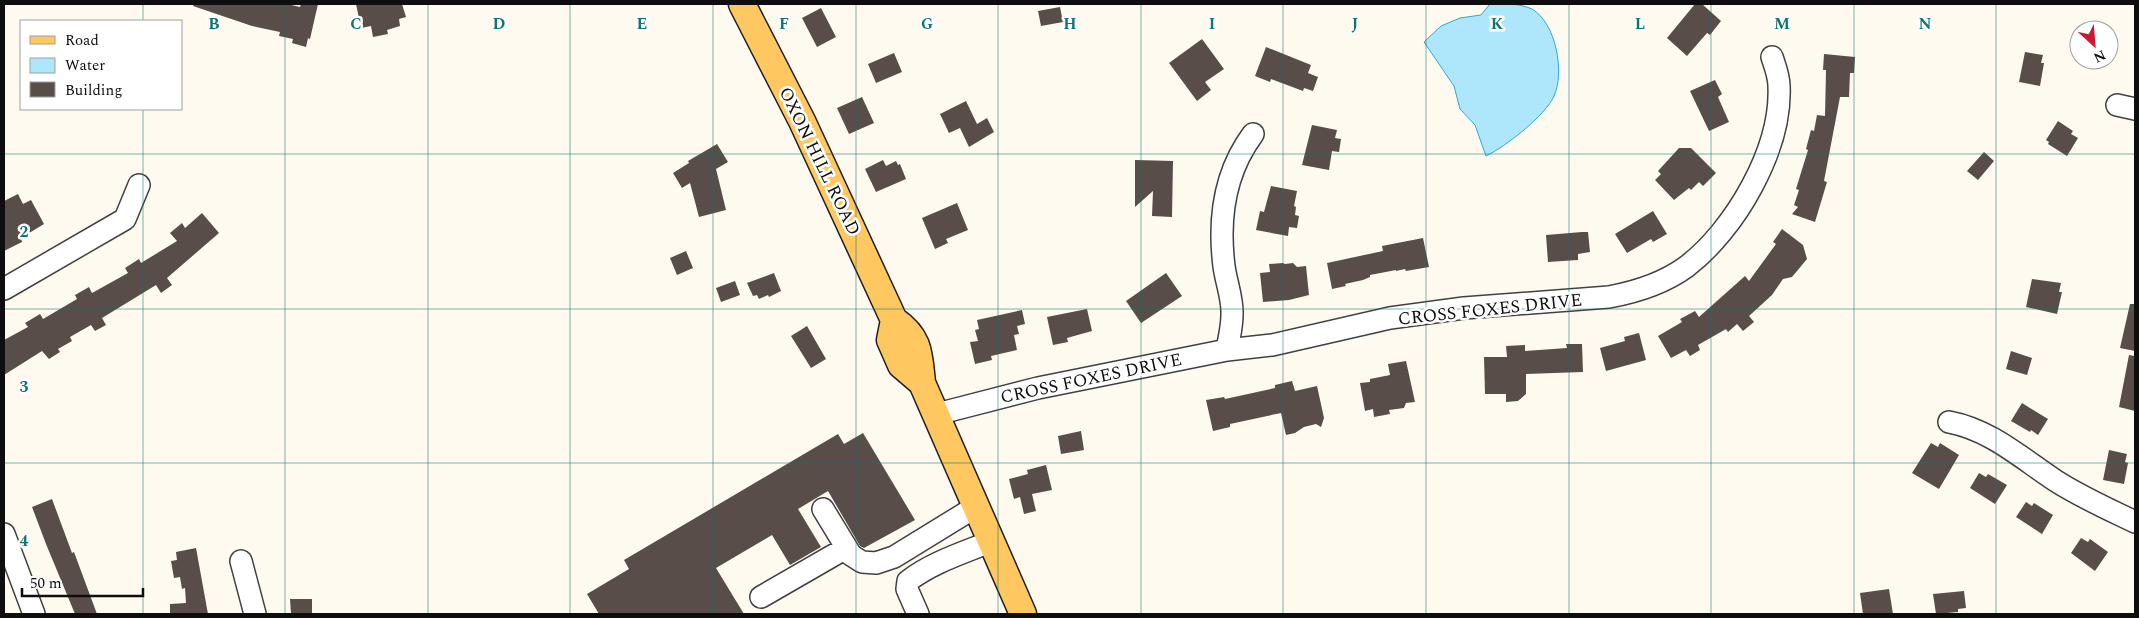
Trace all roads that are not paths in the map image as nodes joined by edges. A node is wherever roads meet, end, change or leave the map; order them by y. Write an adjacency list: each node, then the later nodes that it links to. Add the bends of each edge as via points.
1 (742, 4): 7 (main road, OXON HILL ROAD, via 802,121 894,320 909,330 919,352 922,383)
2 (1772, 57): 6 (street, CROSS FOXES DRIVE, via 1780,97 1775,127 1757,176 1731,219 1708,246 1674,274 1644,288 1609,297 1416,314 1272,345)
3 (1253, 134): 6 (street, via 1233,167 1223,219 1221,238 1232,316)
4 (139, 185): 5 (street, via 125,219)
5 (4, 289)
6 (1227, 350): 7 (street, CROSS FOXES DRIVE, via 1038,388)
7 (937, 414): 9 (main road, OXON HILL ROAD)
8 (1949, 422): 11 (street, via 1967,425 1992,437 2057,481)
9 (977, 506): 13 (main road, OXON HILL ROAD); 14 (street, via 885,561 862,562)
10 (824, 509): 14 (street)
11 (2135, 522)
12 (4, 537): 17 (street)
13 (992, 541): 19 (street, via 936,562 908,581 907,589); 20 (main road, OXON HILL ROAD)
14 (846, 548): 16 (street)
15 (240, 561): 18 (street)
16 (761, 597)
17 (34, 614)
18 (255, 614)
19 (918, 614)
20 (1023, 614)

